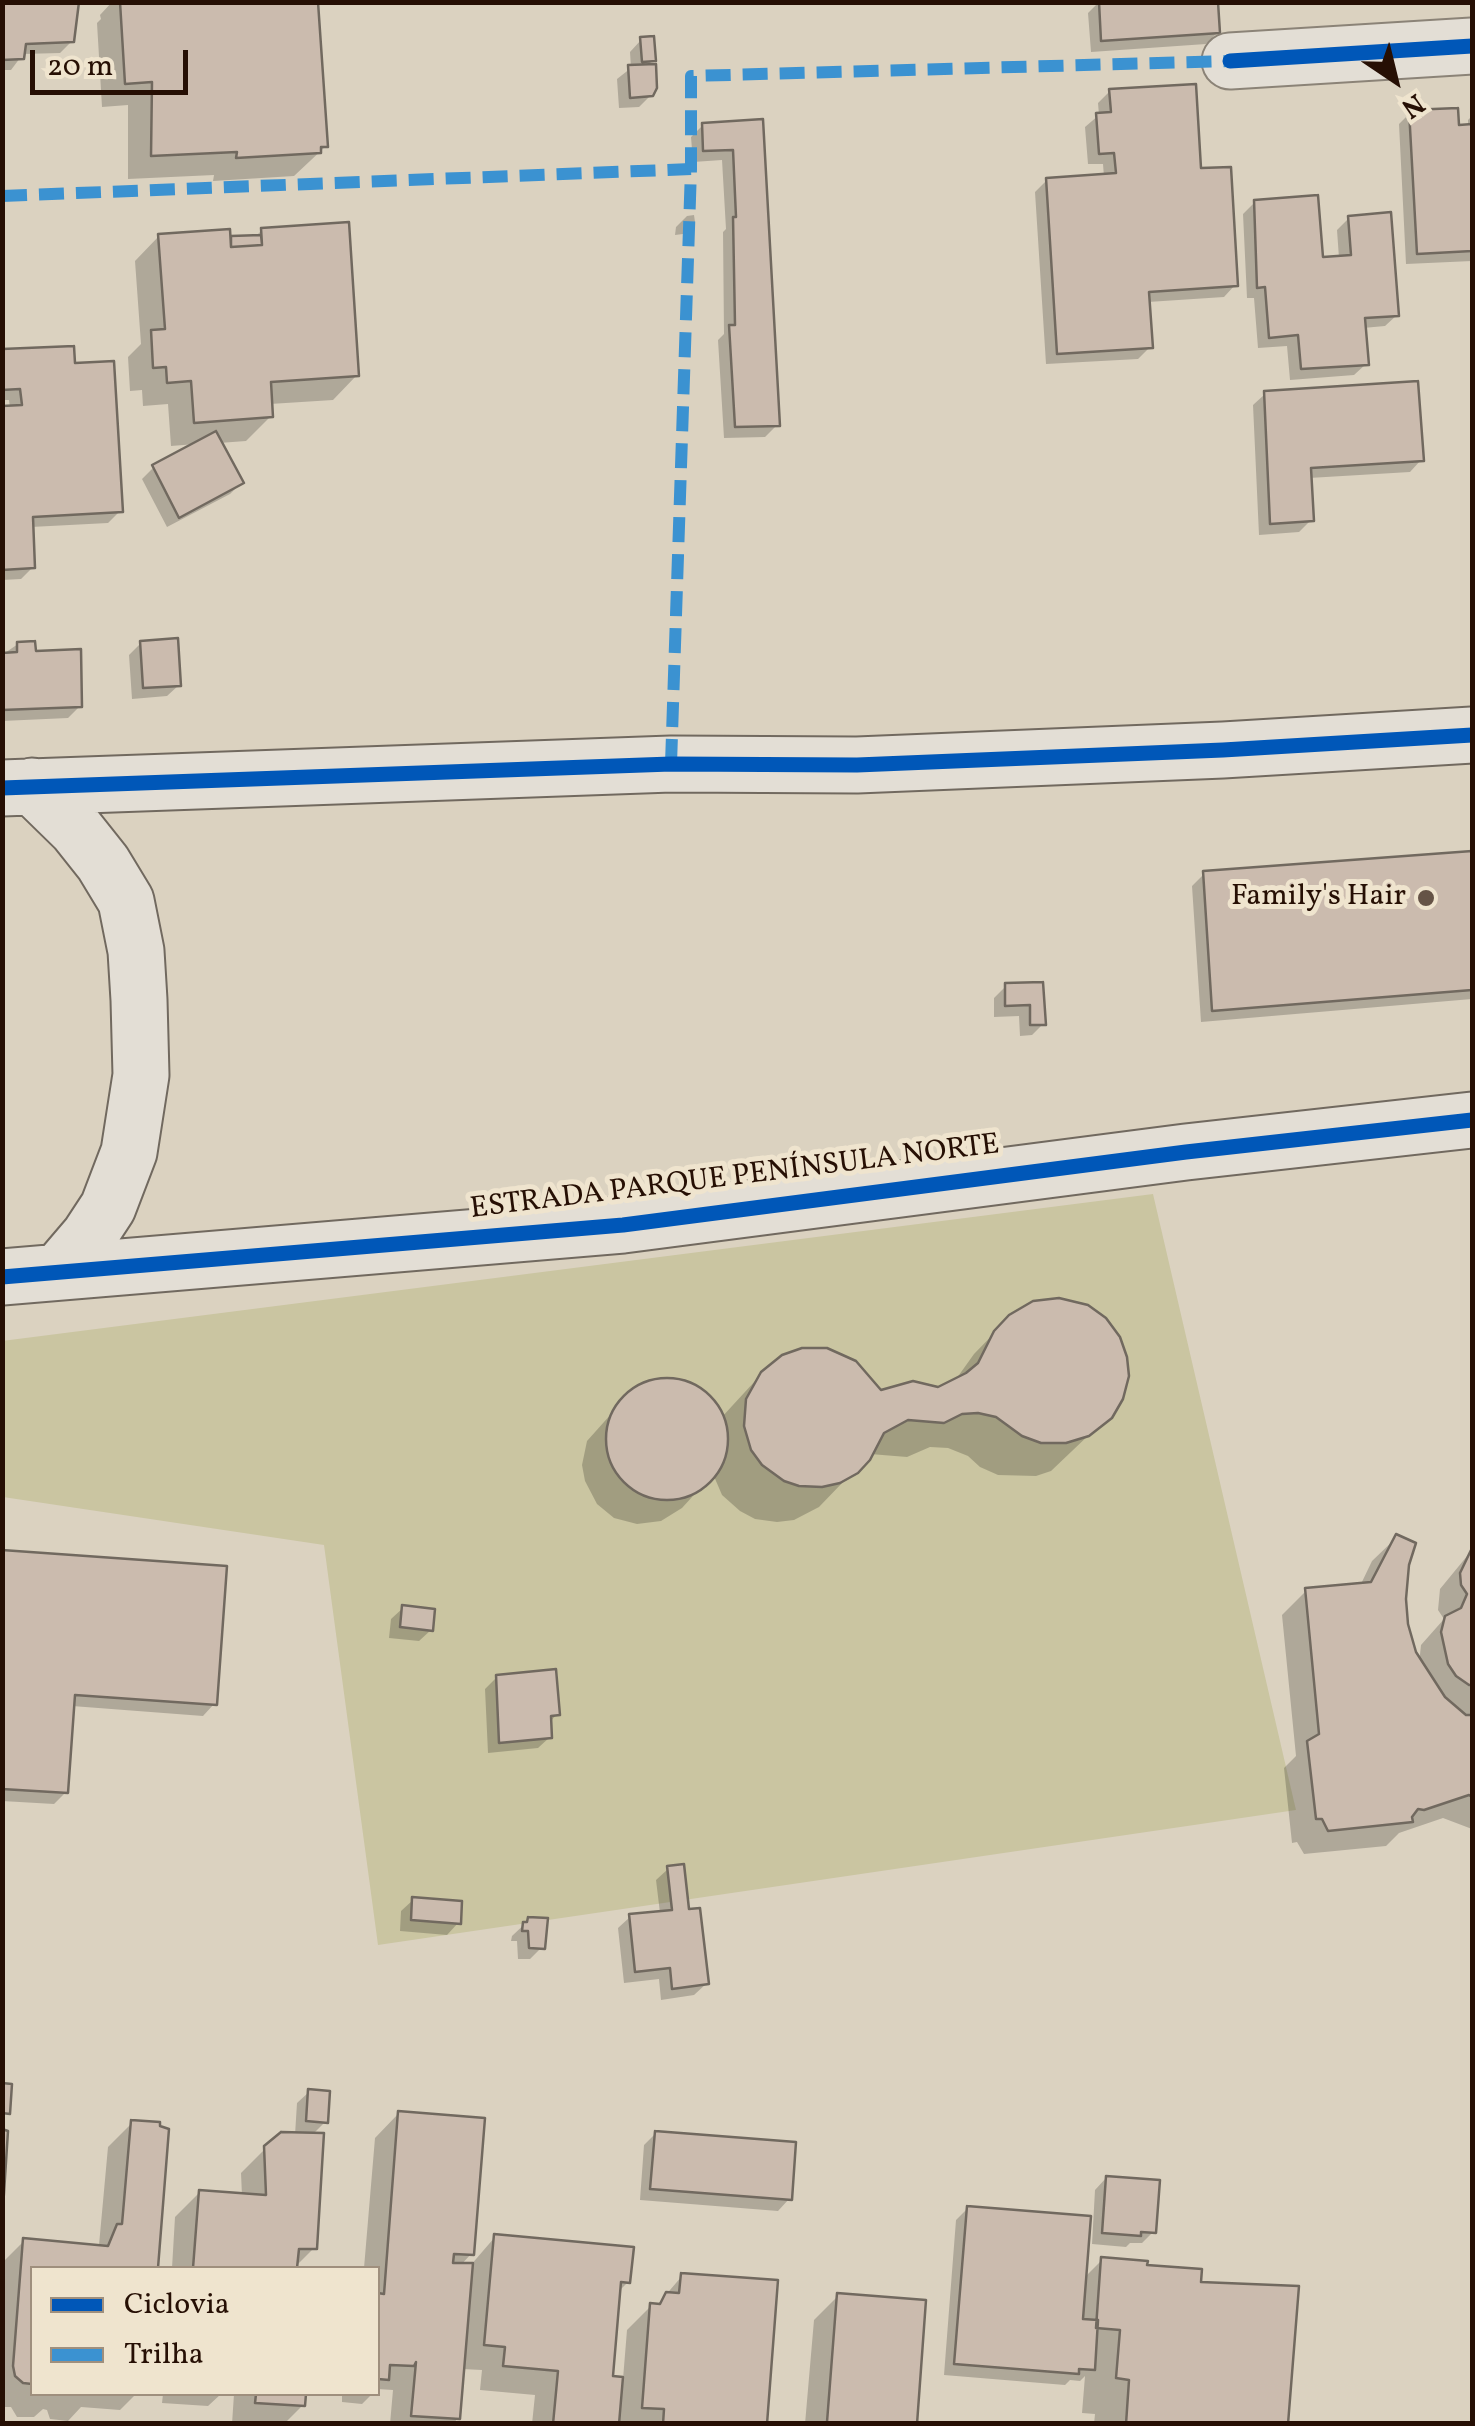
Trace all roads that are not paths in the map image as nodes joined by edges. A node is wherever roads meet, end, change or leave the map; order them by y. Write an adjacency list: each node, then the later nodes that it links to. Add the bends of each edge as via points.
1 (1472, 46): 2 (main road)
2 (1230, 61)
3 (1472, 735): 4 (main road, via 856,764 671,764)
4 (17, 787): 6 (main road, via 76,829 103,863 126,901 136,951 140,1075 129,1152 108,1207)
5 (1472, 1120): 6 (main road, ESTRADA PARQUE PENÍNSULA NORTE, via 623,1225)
6 (60, 1270): 7 (main road, ESTRADA PARQUE PENÍNSULA NORTE)
7 (2, 1277)

